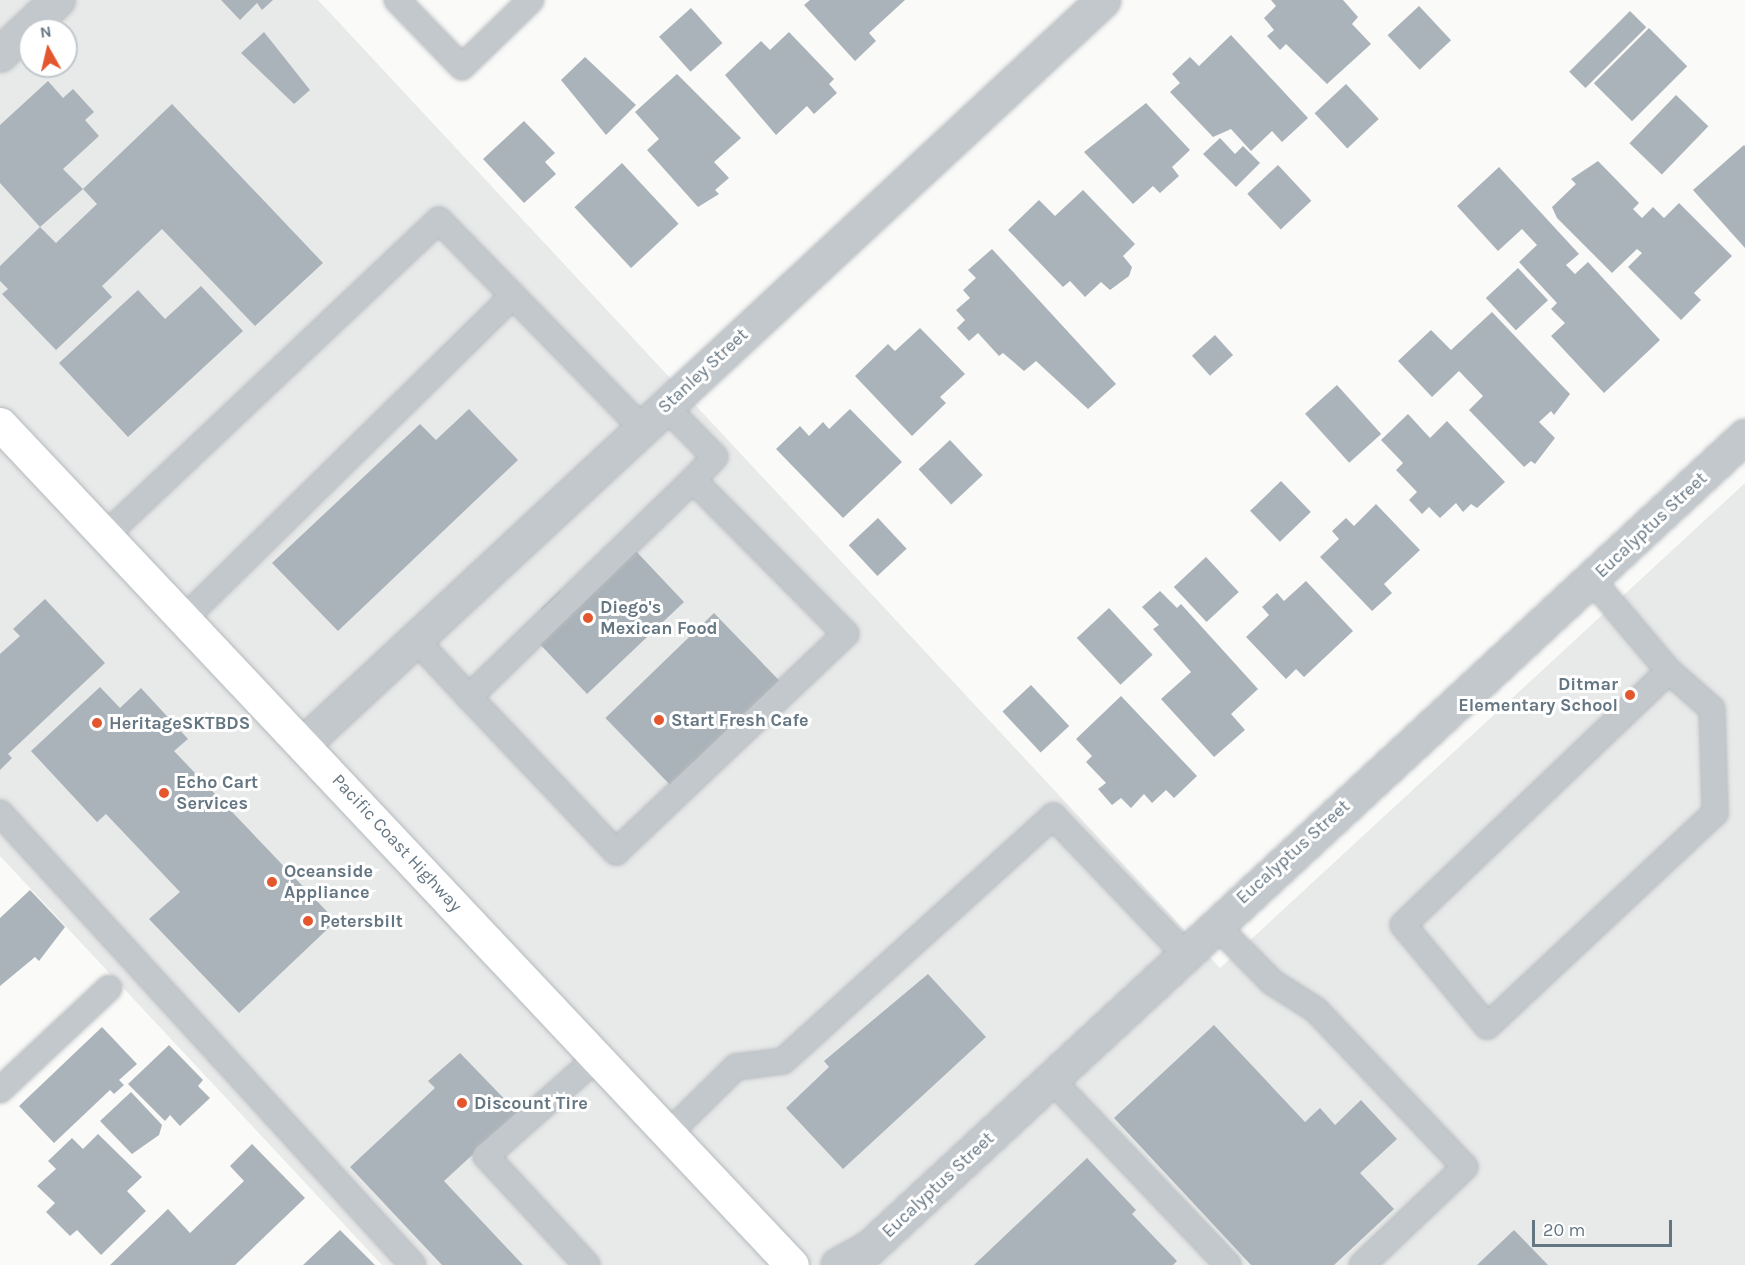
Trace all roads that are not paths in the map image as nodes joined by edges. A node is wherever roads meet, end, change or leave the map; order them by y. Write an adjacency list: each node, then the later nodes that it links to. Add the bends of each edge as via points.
1 (57, 0): 5 (street)
2 (397, 0): 3 (lane, via 462,67)
3 (531, 0)
4 (1102, 0): 7 (street, Stanley Street)
5 (0, 54)
6 (513, 296): 7 (lane); 11 (lane, via 439,220); 13 (lane)
7 (653, 417): 10 (lane, via 715,457); 14 (street, Stanley Street)
8 (0, 424): 11 (main road, Pacific Coast Highway)
9 (1745, 436): 12 (street, Eucalyptus Street)
10 (693, 480): 16 (lane); 16 (lane, via 846,634 616,852)
11 (106, 535): 13 (main road, Pacific Coast Highway)
12 (1592, 580): 15 (lane); 19 (street, Eucalyptus Street)
13 (184, 619): 17 (main road, Pacific Coast Highway)
14 (416, 640): 16 (lane); 17 (street, Stanley Street)
15 (1669, 671): 15 (lane, via 1403,925 1486,1026 1715,813 1712,709)
16 (469, 698)
17 (303, 742): 22 (main road, Pacific Coast Highway)
18 (0, 813): 27 (lane)
19 (1214, 923): 20 (street, Eucalyptus Street); 31 (lane, via 1272,982 1316,1010 1465,1167)
20 (1184, 953): 23 (street, Eucalyptus Street); 25 (lane, via 1053,816 783,1061 736,1067)
21 (108, 988): 24 (lane)
22 (598, 1057): 25 (main road, Pacific Coast Highway); 28 (lane, via 486,1156)
23 (1052, 1080): 26 (lane); 30 (street, Eucalyptus Street, via 869,1248)
24 (0, 1090)
25 (670, 1132): 29 (main road, Pacific Coast Highway)
26 (1220, 1262)
27 (413, 1265)
28 (586, 1265)
29 (792, 1265)
30 (838, 1265)
31 (1362, 1265)

